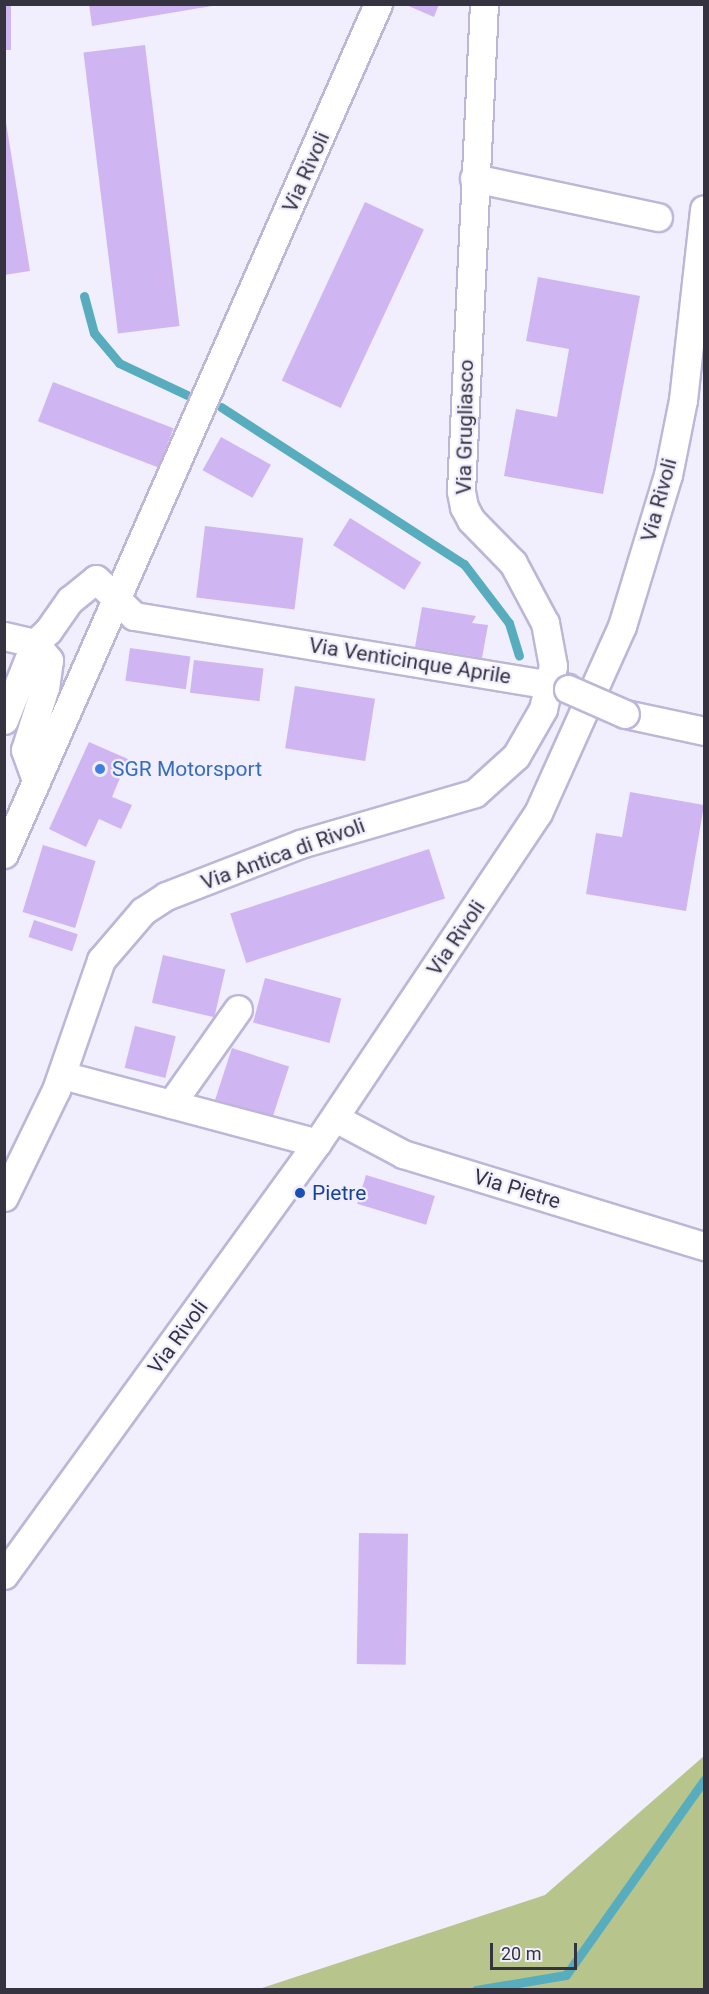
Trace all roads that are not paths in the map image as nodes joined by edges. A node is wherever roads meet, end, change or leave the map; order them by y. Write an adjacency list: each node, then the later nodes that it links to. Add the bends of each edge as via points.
1 (378, 4): 6 (street, Via Rivoli)
2 (484, 4): 3 (street, Via Grugliasco)
3 (474, 178): 5 (street); 9 (street, Via Grugliasco, via 464,507 513,563 532,595 552,647)
4 (705, 209): 17 (street, Via Rivoli, via 683,400 668,475 622,626 538,813)
5 (658, 217)
6 (114, 601): 8 (street, via 104,583 96,579 87,583); 9 (street, Via Venticinque Aprile, via 134,616); 12 (street, Via Rivoli)
7 (4, 636): 8 (street)
8 (34, 643): 10 (street); 12 (street, via 50,660 25,750)
9 (559, 686): 11 (street, Via Venticinque Aprile, bridge, via 626,714); 15 (street, Via Antica di Rivoli, via 526,741 497,777 475,793 300,844 166,896 143,911 101,960 72,1035)
10 (4, 720)
11 (705, 731)
12 (36, 781): 13 (street, Via Rivoli)
13 (4, 854)
14 (238, 1009): 16 (street)
15 (62, 1075): 16 (street); 19 (street, Via Antica di Rivoli)
16 (171, 1104): 18 (street)
17 (335, 1118): 18 (street, Via Rivoli); 20 (street, Via Pietre, via 403,1154)
18 (317, 1143): 21 (street, Via Rivoli)
19 (4, 1197)
20 (705, 1246)
21 (4, 1575)

